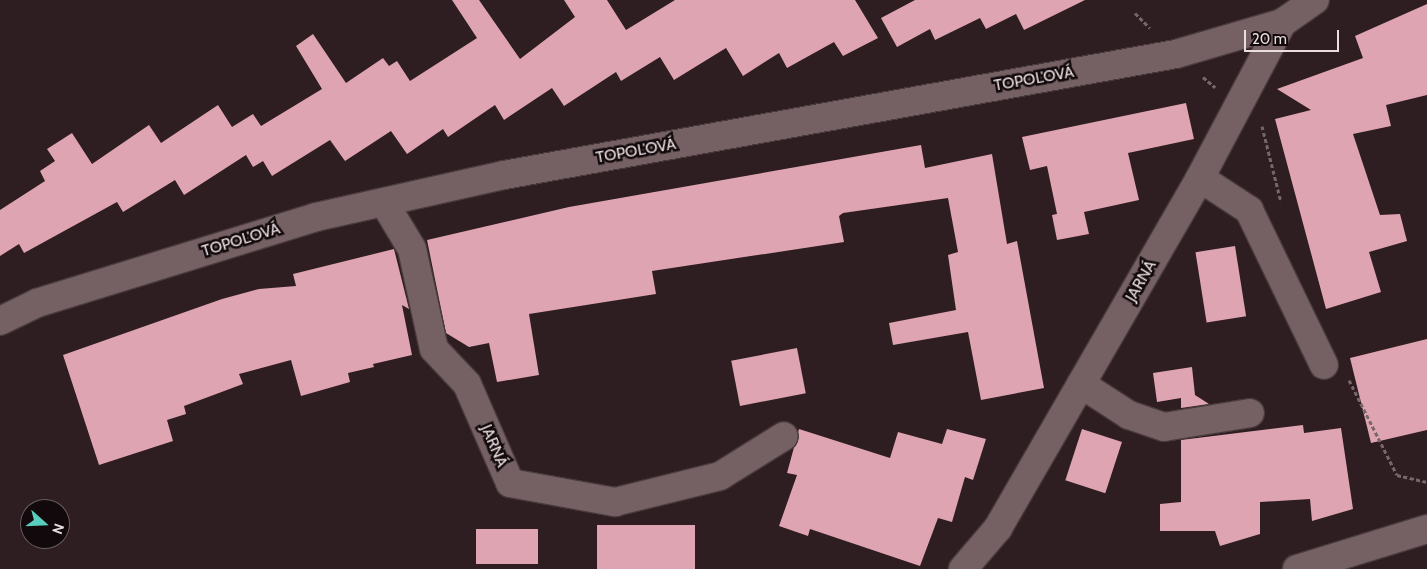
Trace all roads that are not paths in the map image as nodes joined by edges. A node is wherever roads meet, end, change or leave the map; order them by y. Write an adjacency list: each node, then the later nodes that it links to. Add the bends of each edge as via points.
1 (1315, 0): 2 (street)
2 (1282, 23): 3 (street, JARNÁ); 4 (street, TOPOĽOVÁ, via 1176,54 504,175)
3 (1200, 178): 6 (street, via 1249,210); 7 (street, JARNÁ)
4 (385, 204): 5 (street, TOPOĽOVÁ, via 316,217 37,304); 9 (street, JARNÁ, via 412,249 434,349 467,384 510,483 615,502 720,476)
5 (0, 321)
6 (1324, 365)
7 (1081, 384): 8 (street, via 1129,415 1164,427); 11 (street, JARNÁ, via 998,528)
8 (1250, 413)
9 (784, 436)
10 (1427, 529): 12 (street)
11 (963, 569)
12 (1297, 569)

